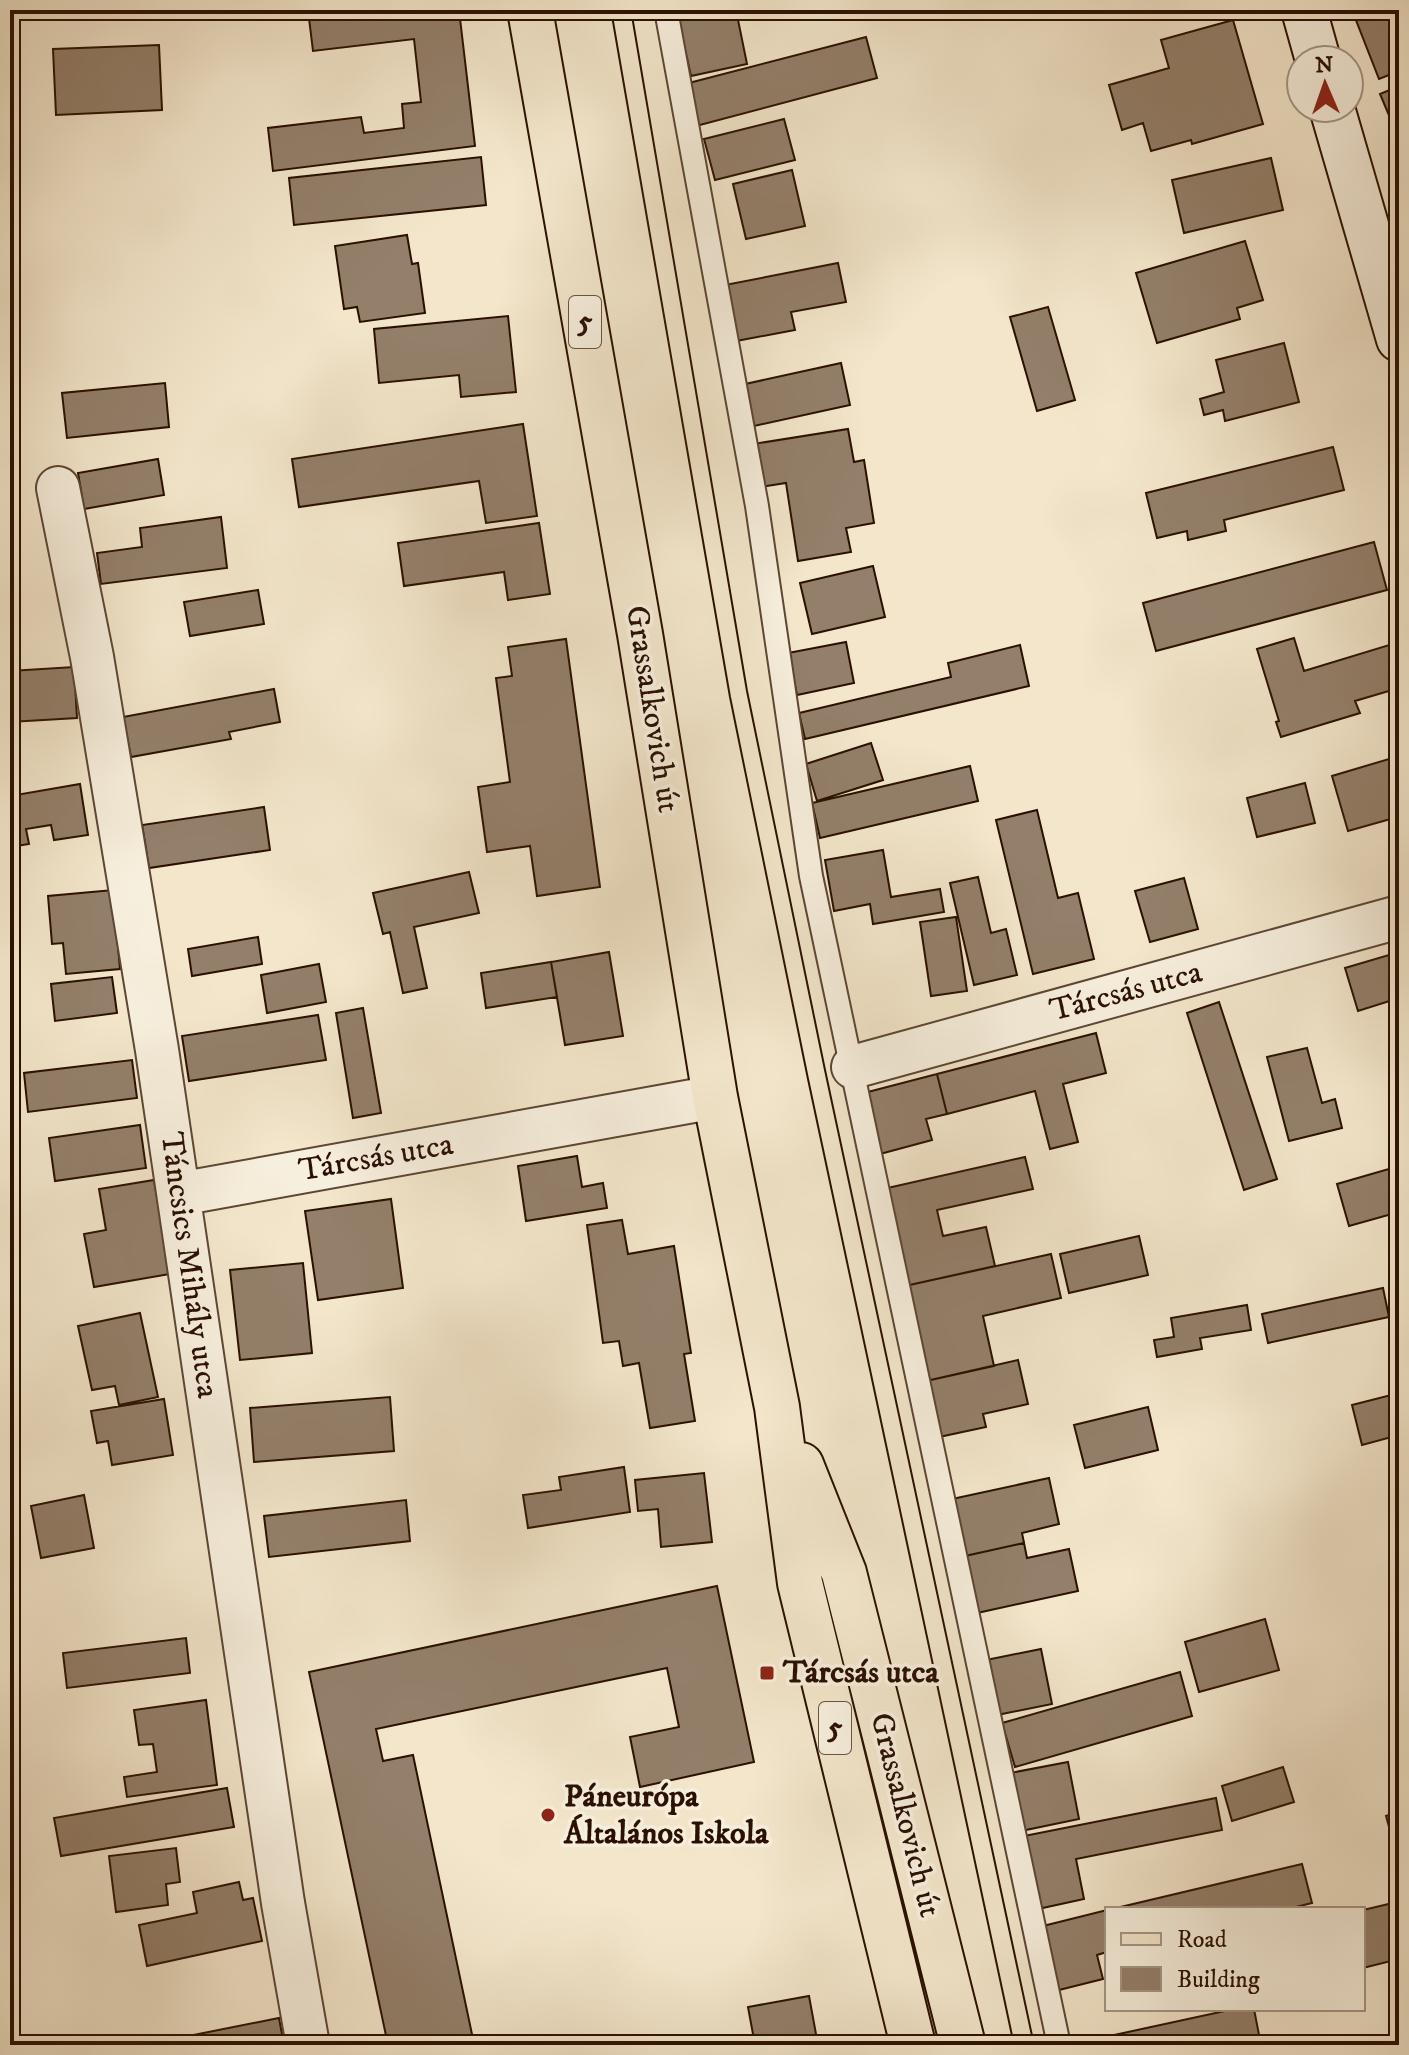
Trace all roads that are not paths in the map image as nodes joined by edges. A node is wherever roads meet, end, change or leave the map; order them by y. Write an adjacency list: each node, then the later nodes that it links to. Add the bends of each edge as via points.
1 (530, 10): 10 (main road, Grassalkovich út / 5)
2 (666, 10): 9 (lane, via 757,506 811,876)
3 (1304, 10): 4 (main road)
4 (1314, 44)
5 (1337, 124): 6 (main road)
6 (1399, 339)
7 (58, 488): 11 (street, Táncsics Mihály utca, via 92,657)
8 (1399, 917): 9 (street, Tárcsás utca)
9 (853, 1067): 16 (lane)
10 (715, 1097): 11 (street, Tárcsás utca); 12 (main road, Grassalkovich út / 5)
11 (179, 1194): 13 (street, Táncsics Mihály utca)
12 (777, 1407): 14 (main road, Grassalkovich út / 5, via 800,1583); 15 (main road, Grassalkovich út / 5, via 844,1573)
13 (308, 2045)
14 (913, 2045)
15 (963, 2045)
16 (1059, 2045)

